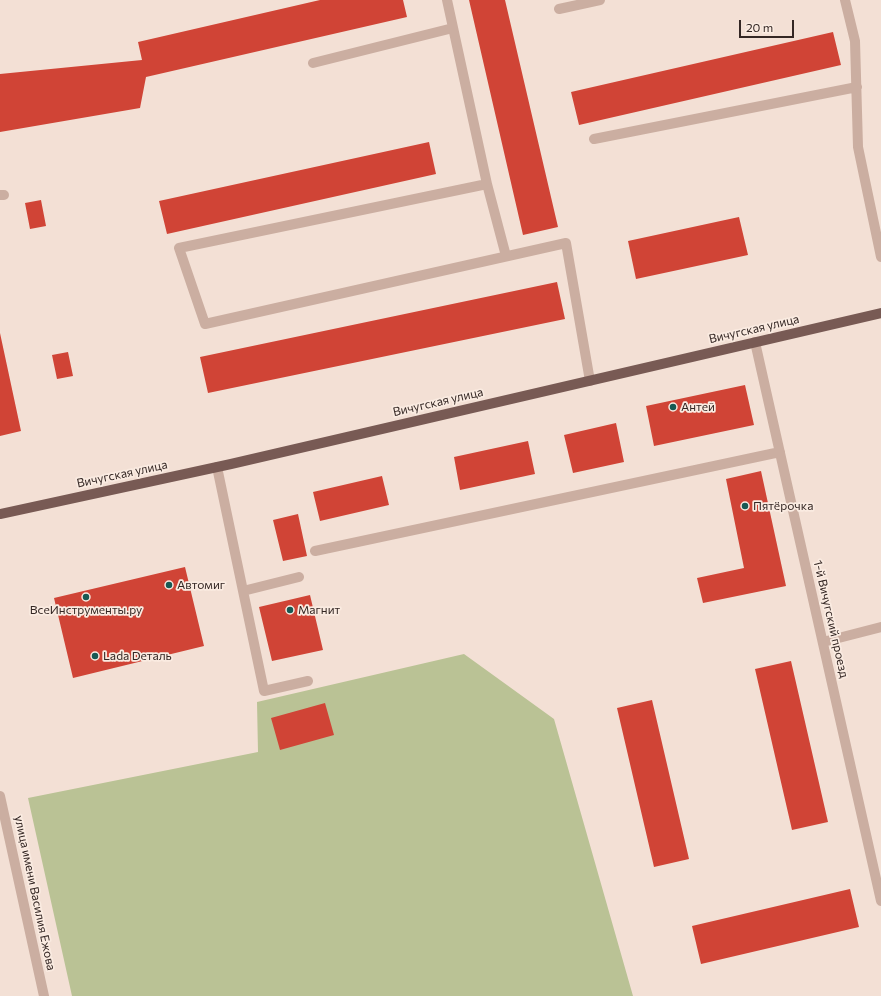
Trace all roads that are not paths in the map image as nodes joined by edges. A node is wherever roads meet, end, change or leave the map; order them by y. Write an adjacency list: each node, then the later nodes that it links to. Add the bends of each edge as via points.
1 (447, 0): 5 (street)
2 (600, 0): 4 (street)
3 (845, 0): 7 (street, via 855,41)
4 (559, 9)
5 (453, 28): 6 (street); 9 (street)
6 (314, 63)
7 (857, 87): 8 (street); 11 (street, via 858,147)
8 (594, 139)
9 (487, 184): 10 (street); 10 (street, via 179,248 205,324)
10 (506, 256): 14 (street, via 566,243)
11 (881, 257)
12 (881, 313): 13 (main road, Вичугская улица)
13 (755, 342): 14 (main road, Вичугская улица); 15 (street, 1-й Вичугский проезд)
14 (590, 380): 16 (main road, Вичугская улица)
15 (780, 452): 18 (street); 22 (street, 1-й Вичугский проезд)
16 (217, 467): 17 (main road, Вичугская улица); 20 (street)
17 (0, 514)
18 (315, 551)
19 (299, 577): 20 (street)
20 (243, 591): 23 (street, via 264,691)
21 (881, 627): 22 (street)
22 (823, 642): 25 (street, 1-й Вичугский проезд)
23 (308, 681)
24 (0, 796): 26 (street, улица имени Василия Ежова)
25 (881, 901)
26 (44, 996)

